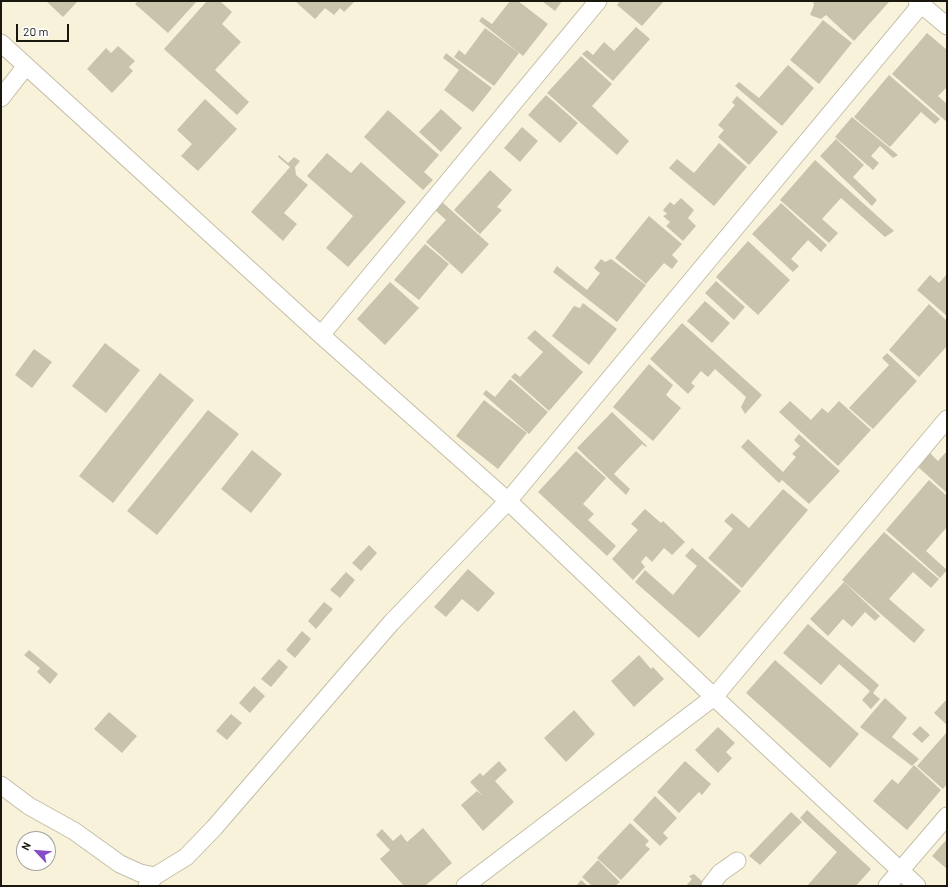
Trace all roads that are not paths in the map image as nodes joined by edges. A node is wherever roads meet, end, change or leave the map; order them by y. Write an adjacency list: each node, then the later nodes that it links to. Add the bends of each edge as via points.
1 (598, 1): 7 (street)
2 (920, 2): 3 (street); 9 (street)
3 (947, 26)
4 (1, 43): 5 (street)
5 (26, 66): 6 (street); 7 (street)
6 (1, 98)
7 (321, 335): 9 (street)
8 (947, 419): 10 (street)
9 (508, 501): 10 (street); 15 (street, via 391,623 214,828 186,857)
10 (714, 697): 14 (street); 16 (street)
11 (1, 785): 15 (street, via 29,806 74,831 120,864)
12 (947, 816): 14 (street)
13 (737, 861): 17 (street, via 720,873)
14 (901, 871): 18 (street); 19 (street)
15 (151, 881)
16 (465, 886)
17 (710, 886)
18 (887, 886)
19 (917, 886)

